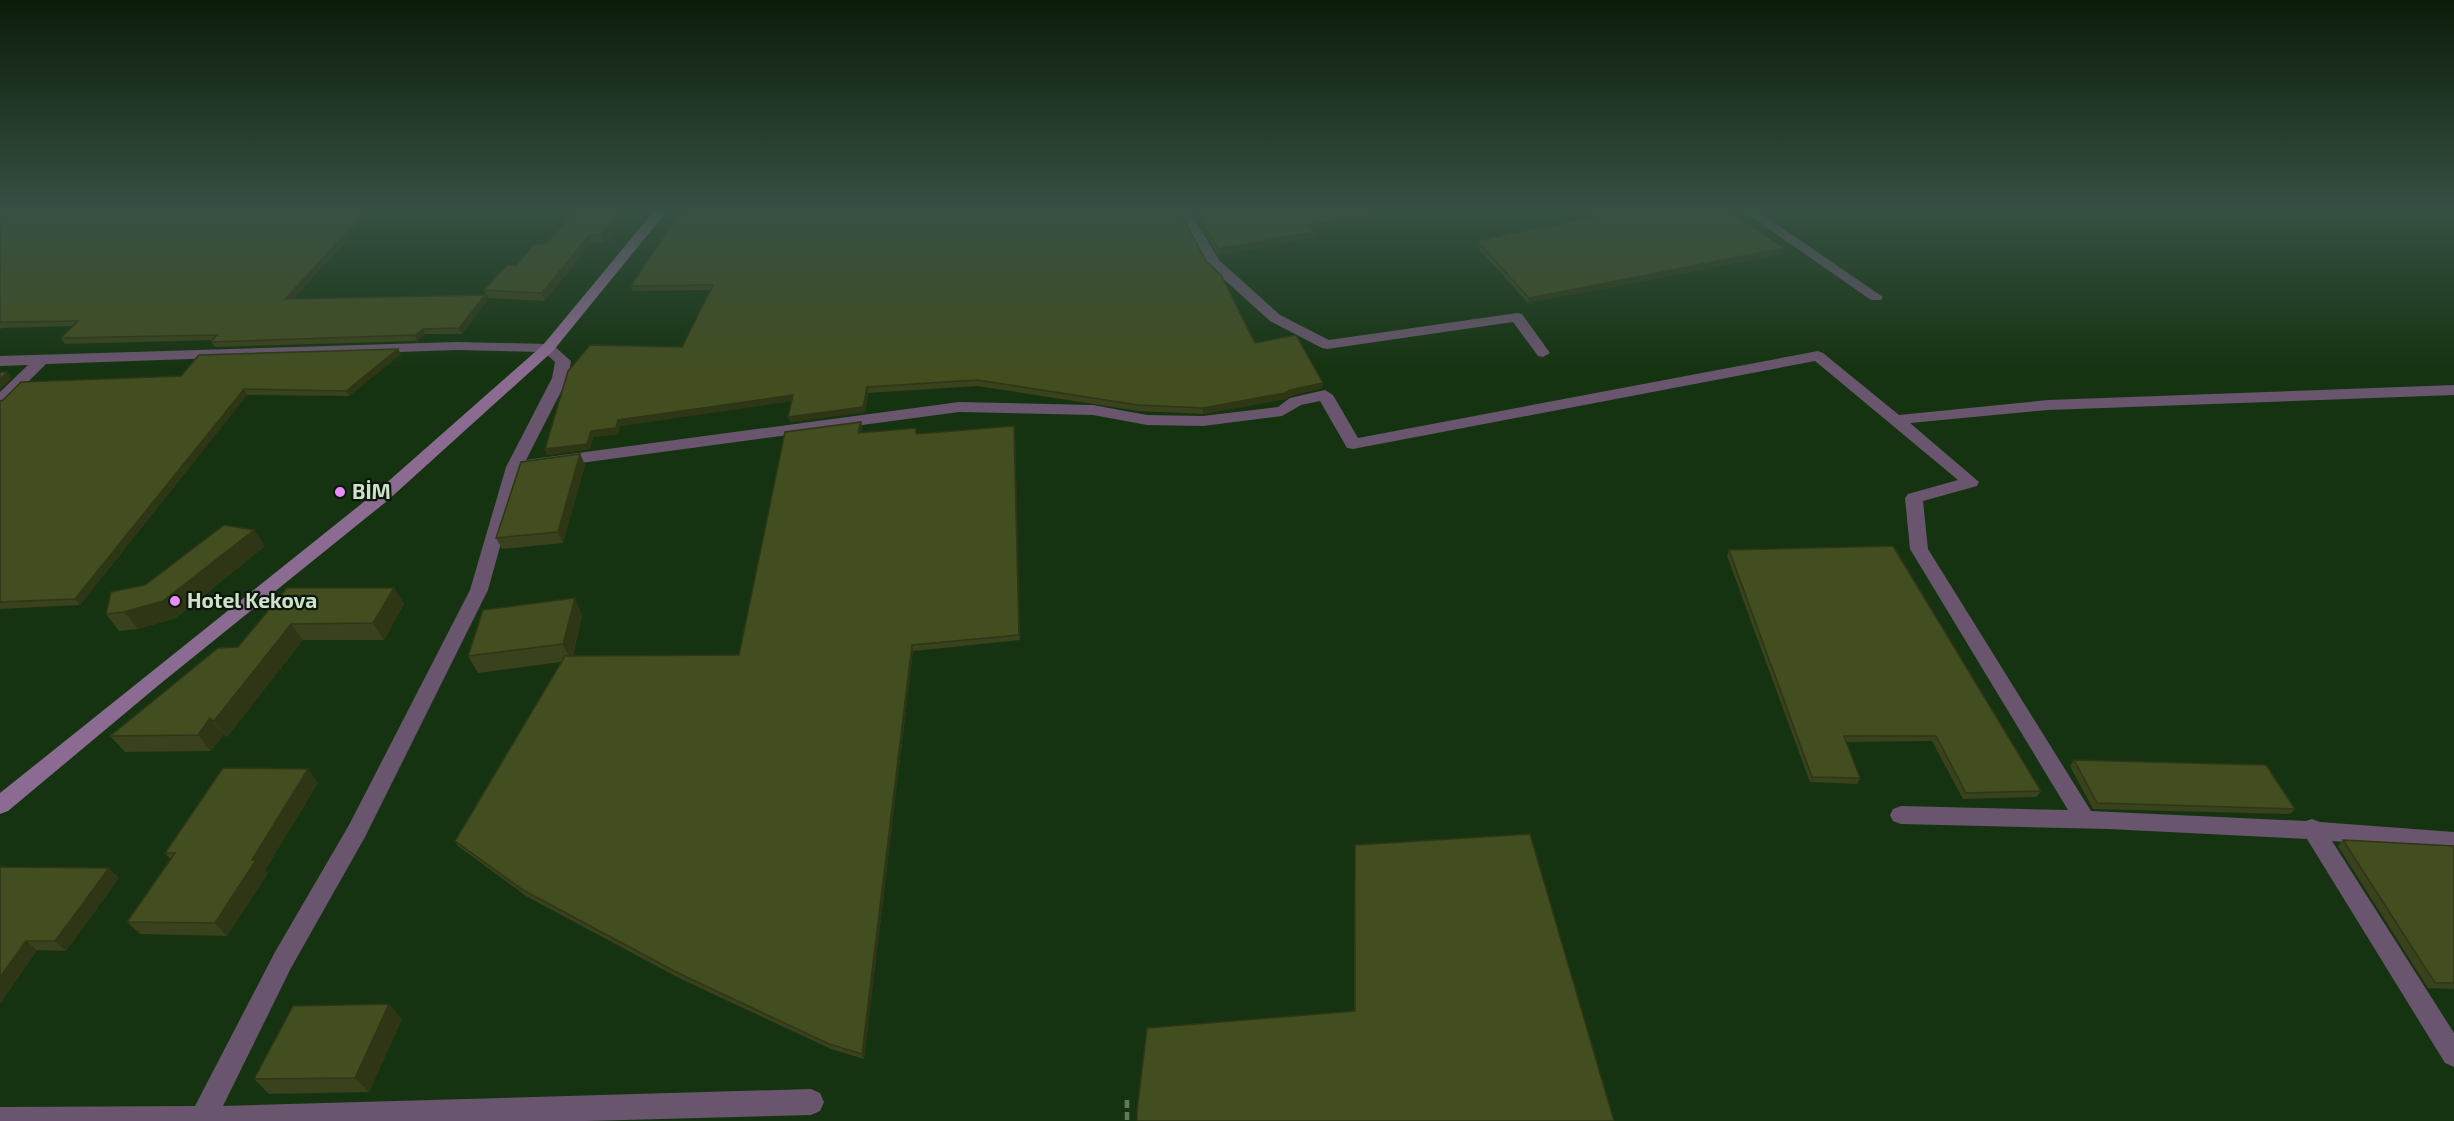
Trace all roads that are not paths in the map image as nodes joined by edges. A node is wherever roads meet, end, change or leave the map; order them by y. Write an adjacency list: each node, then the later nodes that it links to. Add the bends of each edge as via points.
1 (618, 263): 5 (street)
2 (1214, 263): 6 (street, via 1275,318 1328,345 1517,317)
3 (1826, 263): 4 (street)
4 (1876, 297)
5 (548, 348): 7 (street, via 458,346); 12 (street, via 563,361 560,378); 13 (street, via 381,497)
6 (1543, 353)
7 (42, 359): 8 (street); 10 (street)
8 (0, 361)
9 (2454, 390): 11 (street, via 2048,405)
10 (0, 401)
11 (1896, 420): 12 (street, via 1818,356 1353,444 1325,395 1296,401 1282,411 1203,421 1146,420 1093,410 959,407); 15 (street, via 1971,482 1914,498 1919,549)
12 (514, 467): 21 (street, via 479,590 357,831 283,960)
13 (3, 799)
14 (1901, 815): 15 (street)
15 (2084, 818): 16 (street)
16 (2312, 828): 17 (street); 18 (street)
17 (2454, 841)
18 (2454, 1055)
19 (811, 1102): 21 (street)
20 (0, 1120): 21 (street)
21 (201, 1120)

